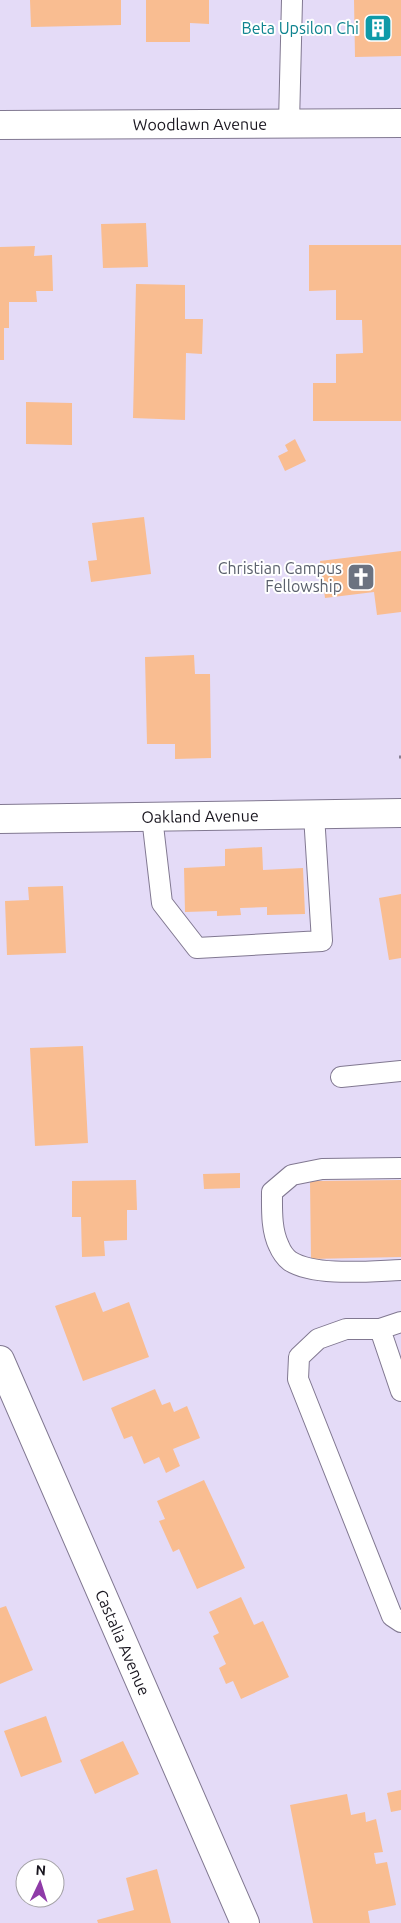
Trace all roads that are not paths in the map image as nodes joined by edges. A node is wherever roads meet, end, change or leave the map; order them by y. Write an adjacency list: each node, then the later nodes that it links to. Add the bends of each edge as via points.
1 (292, 0): 3 (lane)
2 (401, 122): 3 (street, Woodlawn Avenue)
3 (289, 123): 4 (street, Woodlawn Avenue)
4 (0, 125)
5 (401, 814): 6 (street, Oakland Avenue)
6 (314, 815): 7 (street, Oakland Avenue); 7 (lane, via 322,941 197,948 162,903)
7 (152, 817): 8 (street, Oakland Avenue)
8 (0, 819)
9 (401, 1071): 10 (lane)
10 (340, 1077)
11 (401, 1168): 12 (lane, via 322,1169 292,1175 272,1192 276,1238 289,1260 305,1268 350,1272)
12 (401, 1270)
13 (401, 1322): 14 (lane)
14 (380, 1329): 16 (lane); 17 (lane, via 346,1328 318,1339 299,1357 298,1379 392,1616)
15 (0, 1360): 18 (street, Castalia Avenue)
16 (401, 1391)
17 (401, 1622)
18 (245, 1923)

